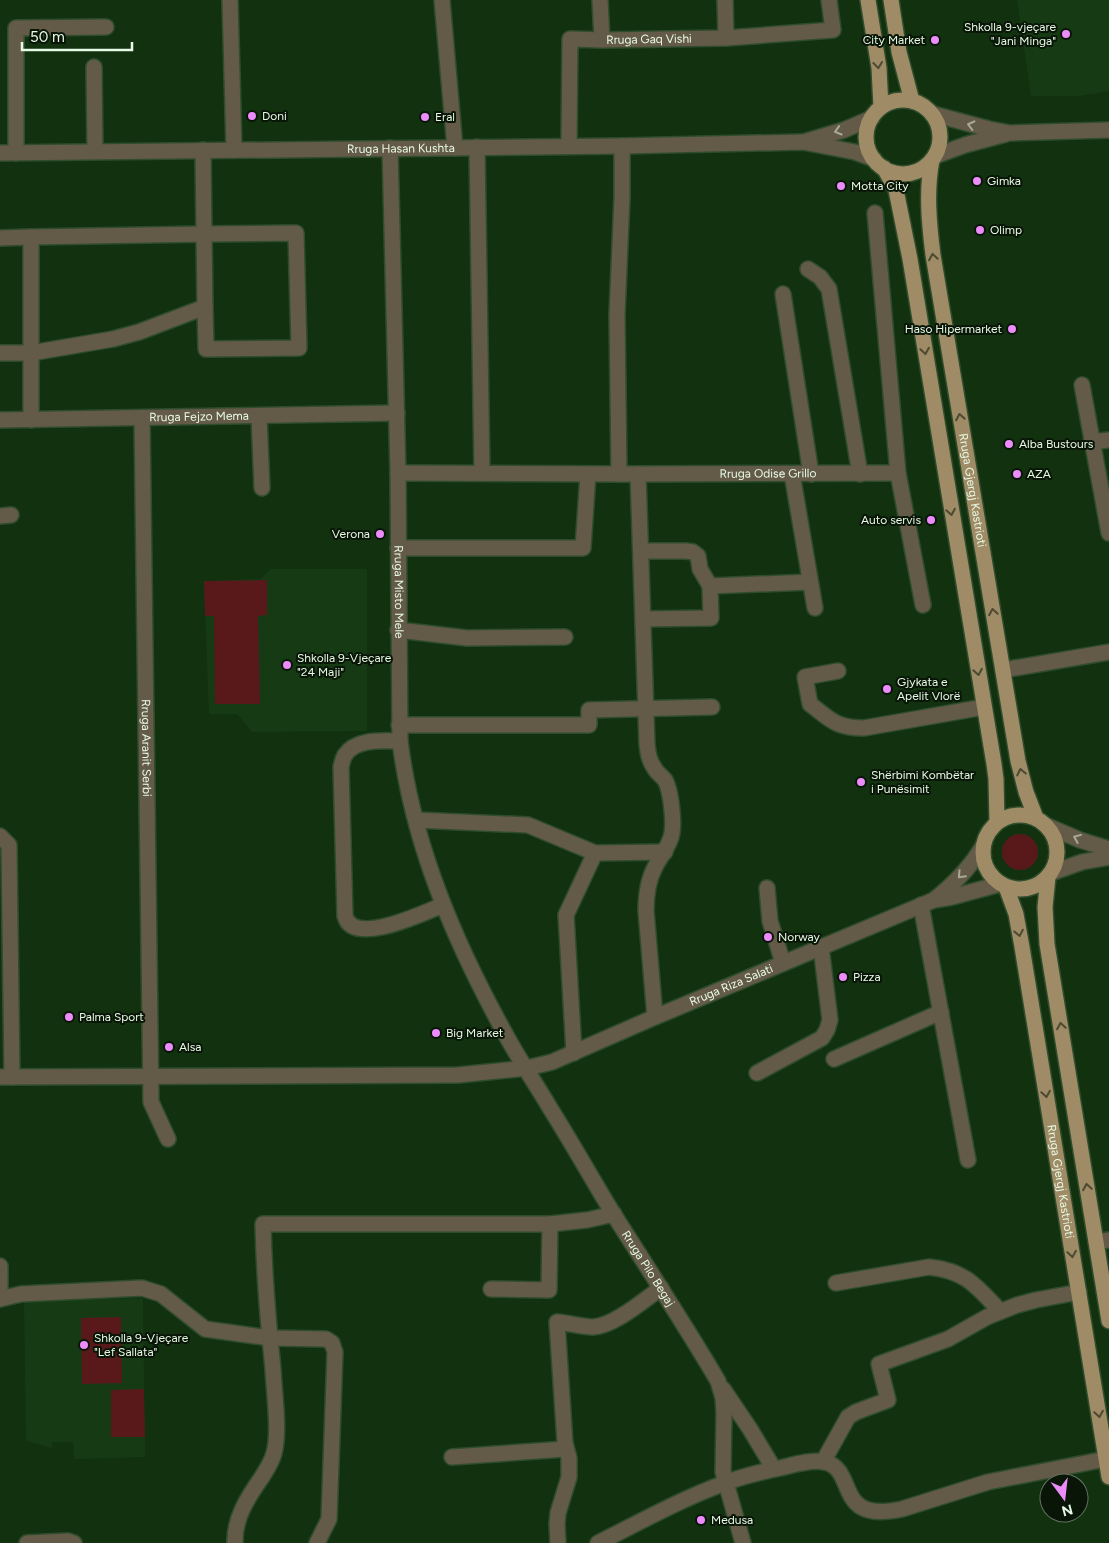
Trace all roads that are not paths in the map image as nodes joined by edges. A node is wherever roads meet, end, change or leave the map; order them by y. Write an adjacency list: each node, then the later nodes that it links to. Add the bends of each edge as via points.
1 (230, 0): 24 (street)
2 (442, 0): 22 (street)
3 (600, 0): 10 (street)
4 (724, 0): 9 (street)
5 (829, 0): 9 (street, Rruga Gaq Vishi, via 833,30)
6 (868, 0): 13 (main road, one-way to 13, via 879,68)
7 (890, 0): 12 (main road)
8 (106, 27): 26 (street, via 16,28)
9 (726, 38): 10 (street, Rruga Gaq Vishi)
10 (602, 40): 18 (street, Rruga Gaq Vishi, via 570,39)
11 (94, 66): 25 (street)
12 (912, 101): 13 (main road, via 893,101); 14 (main road)
13 (876, 112): 17 (street, one-way to 17, via 844,130); 29 (main road, via 868,124 866,138)
14 (933, 114): 16 (street, one-way to 14); 28 (main road, via 940,135)
15 (1109, 130): 16 (street)
16 (1010, 133): 28 (street, via 965,145)
17 (803, 142): 19 (street, Rruga Hasan Kushta); 29 (street, via 855,152)
18 (569, 145): 19 (street, Rruga Hasan Kushta); 20 (street, Rruga Hasan Kushta)
19 (622, 146): 51 (street, via 617,315)
20 (477, 147): 22 (street, Rruga Hasan Kushta); 48 (street)
21 (390, 148): 22 (street, Rruga Hasan Kushta); 24 (street, Rruga Hasan Kushta); 40 (street, Rruga Misto Mele)
22 (454, 148)
23 (203, 150): 24 (street, Rruga Hasan Kushta); 25 (street, Rruga Hasan Kushta); 31 (street)
24 (234, 150)
25 (95, 151): 26 (street, Rruga Hasan Kushta)
26 (16, 152): 27 (street, Rruga Hasan Kushta)
27 (0, 153)
28 (934, 158): 29 (main road, via 914,172 899,173); 68 (main road, Rruga Gjergj Kastrioti, one-way to 28, via 929,227 928,199)
29 (879, 163): 70 (main road, Rruga Gjergj Kastrioti, one-way to 70, via 896,190 900,205)
30 (874, 213): 49 (street)
31 (204, 234): 32 (street); 36 (street); 36 (street, via 296,233 299,348 206,349)
32 (31, 237): 33 (street); 38 (street)
33 (0, 238)
34 (808, 269): 55 (street, via 829,289)
35 (783, 294): 54 (street)
36 (205, 307): 38 (street, via 113,339)
37 (0, 353): 38 (street)
38 (31, 353): 44 (street)
39 (1082, 385): 46 (street)
40 (397, 414): 41 (street, Rruga Fejzo Mema); 47 (street, Rruga Misto Mele)
41 (259, 416): 42 (street, Rruga Fejzo Mema); 56 (street)
42 (142, 419): 44 (street, Rruga Fejzo Mema); 98 (street, Rruga Aranit Serbi)
43 (0, 420): 44 (street, Rruga Fejzo Mema)
44 (32, 420)
45 (1109, 440): 46 (street)
46 (1091, 442): 57 (street)
47 (398, 473): 48 (street); 58 (street, Rruga Misto Mele)
48 (482, 473): 50 (street)
49 (898, 473): 55 (street, Rruga Odise Grillo); 62 (street)
50 (588, 474): 51 (street); 58 (street, via 583,548)
51 (619, 474): 52 (street, Rruga Odise Grillo)
52 (638, 474): 53 (street, Rruga Odise Grillo); 59 (street)
53 (792, 474): 54 (street, Rruga Odise Grillo); 60 (street)
54 (811, 474): 55 (street, Rruga Odise Grillo)
55 (860, 474)
56 (262, 488)
57 (1109, 533)
58 (398, 548): 65 (street, Rruga Misto Mele)
59 (640, 551): 61 (street, via 693,552 698,556 700,569); 64 (street)
60 (810, 582): 61 (street); 63 (street)
61 (710, 586): 64 (street, via 711,618)
62 (923, 605)
63 (815, 608)
64 (643, 619): 72 (street)
65 (398, 630): 66 (street, via 467,638); 73 (street, Rruga Misto Mele)
66 (565, 638)
67 (1109, 652): 68 (street)
68 (1003, 670): 76 (main road, Rruga Gjergj Kastrioti, one-way to 68, via 1022,777)
69 (838, 671): 70 (street, via 805,678 810,704 836,724 848,728)
70 (984, 707): 77 (main road, Rruga Gjergj Kastrioti, via 996,779)
71 (712, 708): 72 (street)
72 (646, 709): 73 (street, via 589,710 589,725); 81 (street, via 649,759 671,795 672,832)
73 (399, 725): 74 (street, Rruga Misto Mele)
74 (400, 741): 75 (street, Rruga Misto Mele); 88 (street, via 380,740 354,747 345,755 341,766 344,916 346,923 353,928 378,928)
75 (416, 820): 82 (street, via 528,825); 88 (street, Rruga Misto Mele)
76 (1040, 821): 77 (main road, via 1016,815); 80 (street, one-way to 76); 84 (main road, via 1051,831 1057,848 1057,857)
77 (997, 822): 79 (main road, via 990,829)
78 (0, 836): 97 (street, via 9,845)
79 (983, 846): 85 (main road, via 982,855 988,872); 87 (street, one-way to 87, via 973,863)
80 (1109, 850)
81 (665, 852): 82 (street); 92 (street, via 655,867 646,896)
82 (595, 853): 93 (street, via 566,915)
83 (1109, 857): 84 (street, via 1082,862)
84 (1049, 875): 85 (main road, via 1028,888); 103 (main road, Rruga Gjergj Kastrioti, one-way to 84, via 1045,924)
85 (1003, 885): 87 (street); 108 (main road, Rruga Gjergj Kastrioti, one-way to 108, via 1016,914)
86 (767, 888): 90 (street, via 770,921)
87 (928, 902): 89 (street, Rruga Riza Salati); 91 (street)
88 (443, 906): 95 (street, Rruga Misto Mele, via 490,1006)
89 (821, 947): 90 (street, Rruga Riza Salati); 96 (street, via 830,1020 827,1030 822,1038)
90 (783, 963): 92 (street, Rruga Riza Salati)
91 (940, 1012): 94 (street); 100 (street)
92 (655, 1017): 93 (street, Rruga Riza Salati)
93 (574, 1053): 95 (street, Rruga Riza Salati)
94 (834, 1059)
95 (527, 1068): 98 (street, Rruga Riza Salati, via 458,1076); 101 (street, Rruga Pilo Begaj)
96 (757, 1073)
97 (6, 1077): 98 (street, Rruga Riza Salati)
98 (151, 1077): 99 (street, Rruga Aranit Serbi, via 151,1102)
99 (168, 1140)
100 (968, 1160)
101 (614, 1214): 102 (street); 106 (street, Rruga Pilo Begaj)
102 (550, 1224): 107 (street, via 549,1290); 112 (street, via 263,1224)
103 (1103, 1241): 111 (main road, Rruga Gjergj Kastrioti)
104 (0, 1266): 109 (street)
105 (836, 1283): 110 (street, via 929,1267 944,1268 973,1283)
106 (661, 1288): 113 (street, Rruga Pilo Begaj); 114 (street, via 619,1317 594,1327 557,1322)
107 (491, 1290)
108 (1079, 1292): 110 (street); 116 (main road, Rruga Gjergj Kastrioti, one-way to 116)
109 (0, 1299): 112 (street, via 21,1294 142,1288 161,1294 205,1329)
110 (1000, 1311): 117 (street, via 948,1339 879,1364 888,1400 848,1418)
111 (1109, 1321)
112 (270, 1338): 123 (street, via 276,1408 274,1453 238,1518); 124 (street, via 326,1338 335,1352 328,1519)
113 (718, 1381): 118 (street); 120 (street, Rruga Pilo Begaj, via 724,1412 722,1460)
114 (566, 1448): 115 (street); 125 (street, via 569,1477 558,1512)
115 (452, 1456)
116 (1106, 1459): 117 (street, via 988,1482 888,1512 875,1512 855,1503 840,1473 833,1465); 119 (main road, Rruga Gjergj Kastrioti)
117 (823, 1462): 118 (street)
118 (774, 1469): 120 (street)
119 (1109, 1477)
120 (725, 1483): 126 (street); 127 (street, Rruga Pilo Begaj)
121 (27, 1543): 122 (street)
122 (74, 1543)
123 (234, 1543)
124 (317, 1543)
125 (558, 1543)
126 (598, 1543)
127 (743, 1543)

